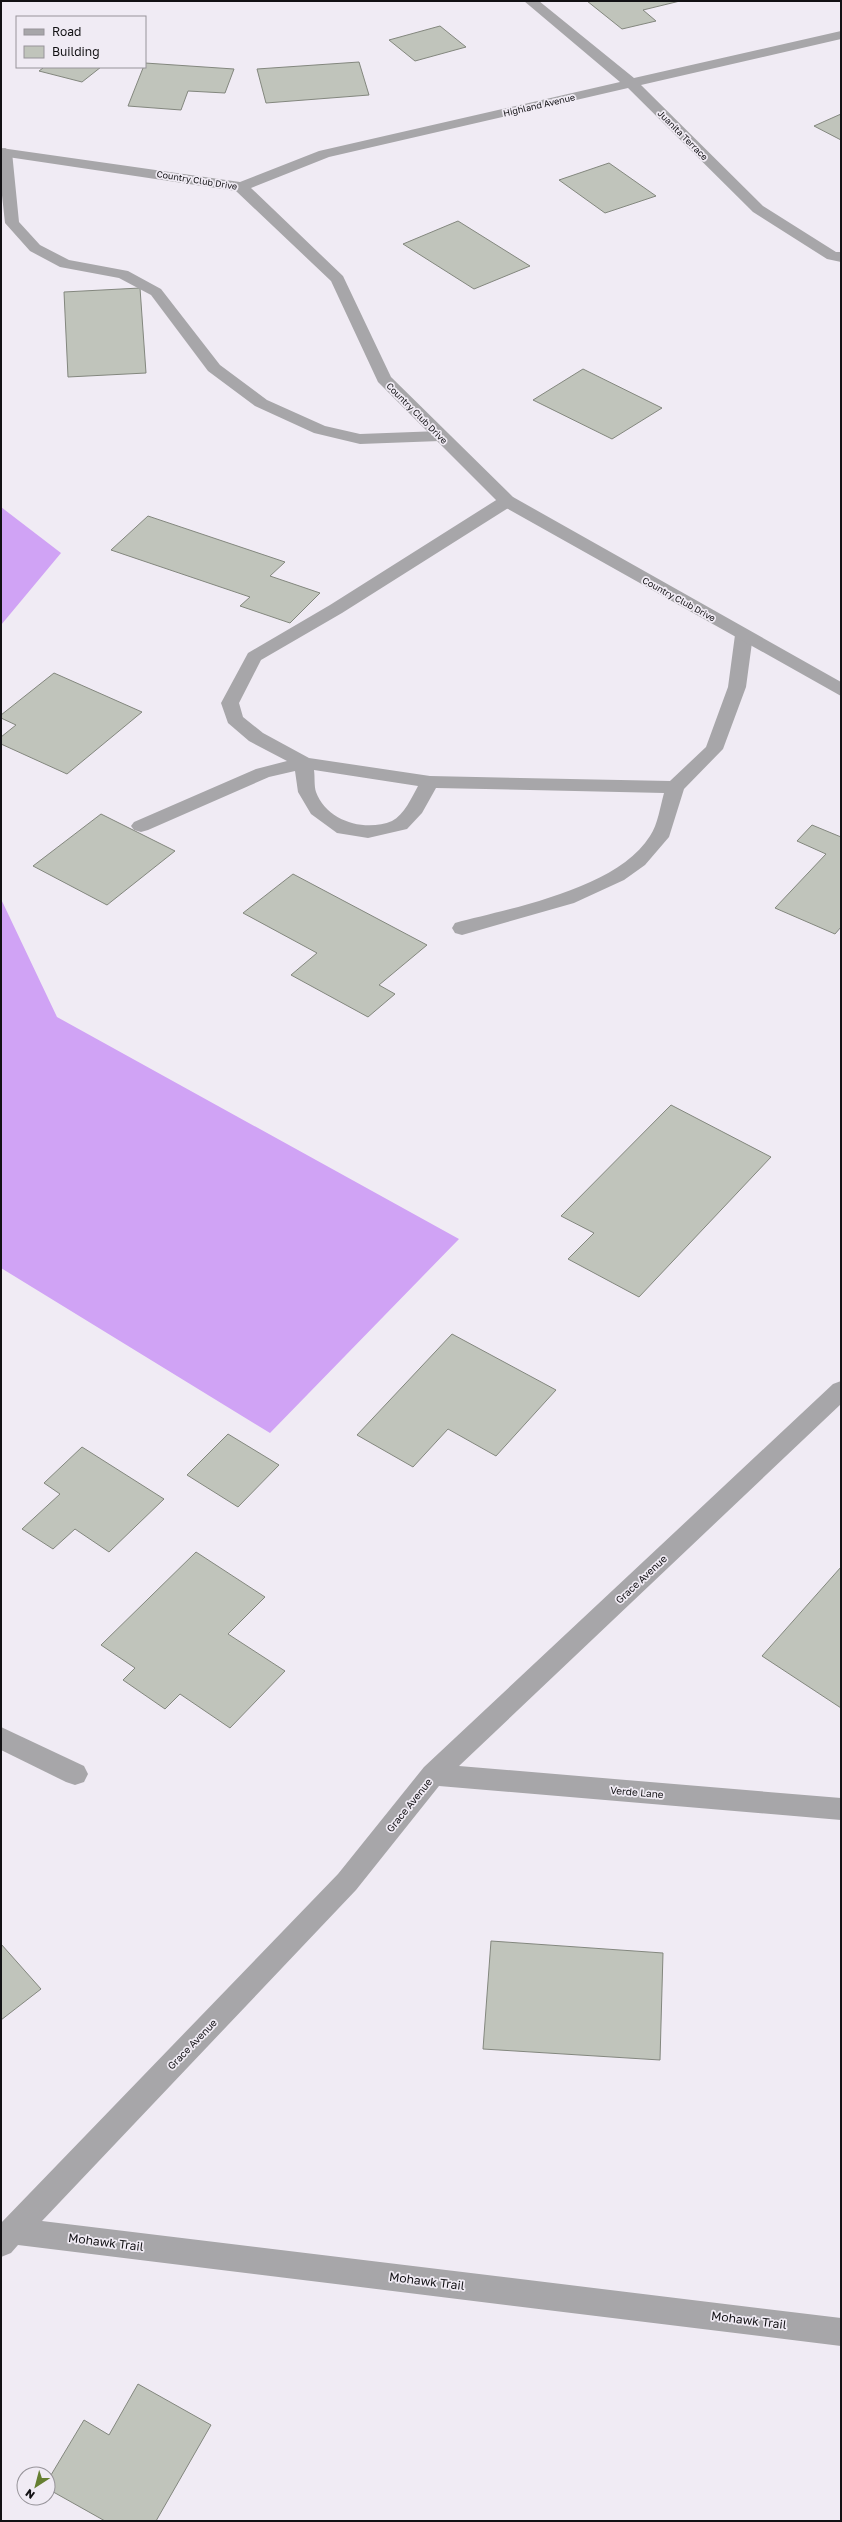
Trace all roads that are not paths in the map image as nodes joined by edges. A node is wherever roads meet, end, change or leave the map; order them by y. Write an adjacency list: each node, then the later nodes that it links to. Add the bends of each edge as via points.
1 (531, 1): 3 (street, Juanita Terrace)
2 (841, 35): 3 (street, Highland Avenue)
3 (632, 84): 5 (street, Highland Avenue, via 324,154); 6 (street, Juanita Terrace, via 758,209 832,256)
4 (3, 152): 5 (street, Country Club Drive); 7 (street, via 12,223 35,248 65,264 123,274 156,292 214,368 261,403 320,430 360,439)
5 (241, 187): 7 (street, Country Club Drive, via 338,279 384,379)
6 (841, 257)
7 (440, 436): 8 (street, Country Club Drive)
8 (507, 501): 9 (street, Country Club Drive); 11 (street, via 336,609 254,657 230,703 234,719 256,737)
9 (744, 635): 10 (street, Country Club Drive); 13 (street, via 738,687 714,749)
10 (841, 690)
11 (304, 763): 12 (street); 12 (street, via 307,792 318,810 344,829 368,832 400,825 415,809); 14 (street, via 263,773)
12 (430, 782): 13 (street)
13 (675, 787): 15 (street, via 657,841 625,872 580,893)
14 (141, 826)
15 (462, 928)
16 (841, 1390): 19 (street, Grace Avenue)
17 (1, 1738): 18 (street)
18 (75, 1774)
19 (433, 1775): 20 (street, Verde Lane); 21 (street, Grace Avenue, via 347,1882)
20 (841, 1809)
21 (7, 2237): 22 (street, Mohawk Trail)
22 (841, 2332)

